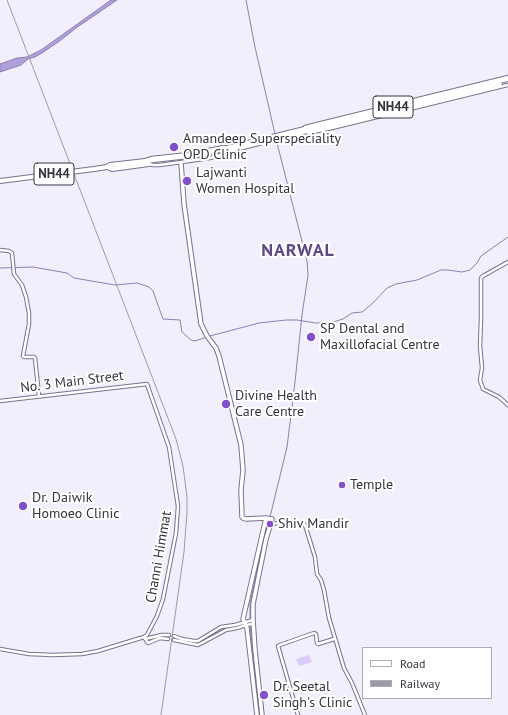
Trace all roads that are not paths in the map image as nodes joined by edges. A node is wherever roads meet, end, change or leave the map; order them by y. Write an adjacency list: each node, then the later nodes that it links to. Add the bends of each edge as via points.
1 (508, 79): 3 (highway, NH44, via 431,101)
2 (508, 85): 3 (street, via 332,128)
3 (299, 132): 4 (highway, NH44)
4 (230, 149): 5 (street, via 228,154); 7 (highway, NH44)
5 (181, 162): 6 (street); 15 (main road, via 185,211 202,326 219,356 241,445 242,517)
6 (149, 164): 7 (highway, NH44, via 112,169)
7 (107, 167): 8 (highway, NH44)
8 (0, 181)
9 (0, 250): 12 (street, via 12,253 14,274 24,292 29,326 23,356 35,358)
10 (508, 262): 14 (street, via 481,278 480,346 480,380 483,389)
11 (147, 384): 12 (street, No. 3 Main Street); 23 (street, Channi Himmat, via 169,447 178,506 176,533 163,599)
12 (39, 396): 13 (street, No. 3 Main Street)
13 (0, 401)
14 (508, 405)
15 (269, 518): 16 (main road); 17 (main road)
16 (271, 524): 17 (main road); 25 (street, via 280,522 305,525)
17 (260, 557): 18 (main road); 18 (main road, via 243,619)
18 (250, 623): 19 (street, via 221,627); 20 (street); 28 (main road, via 250,662); 29 (main road)
19 (217, 630): 20 (street); 22 (street, via 198,641)
20 (220, 632): 26 (street, via 198,645)
21 (169, 635): 23 (street)
22 (174, 636)
23 (145, 638): 24 (street, via 147,642 160,638); 27 (street, via 82,654 31,654)
24 (168, 639)
25 (335, 639): 30 (street, via 318,644 314,633 278,646); 31 (street, via 345,672)
26 (174, 640)
27 (0, 648)
28 (257, 715)
29 (262, 715)
30 (298, 715)
31 (364, 715)

